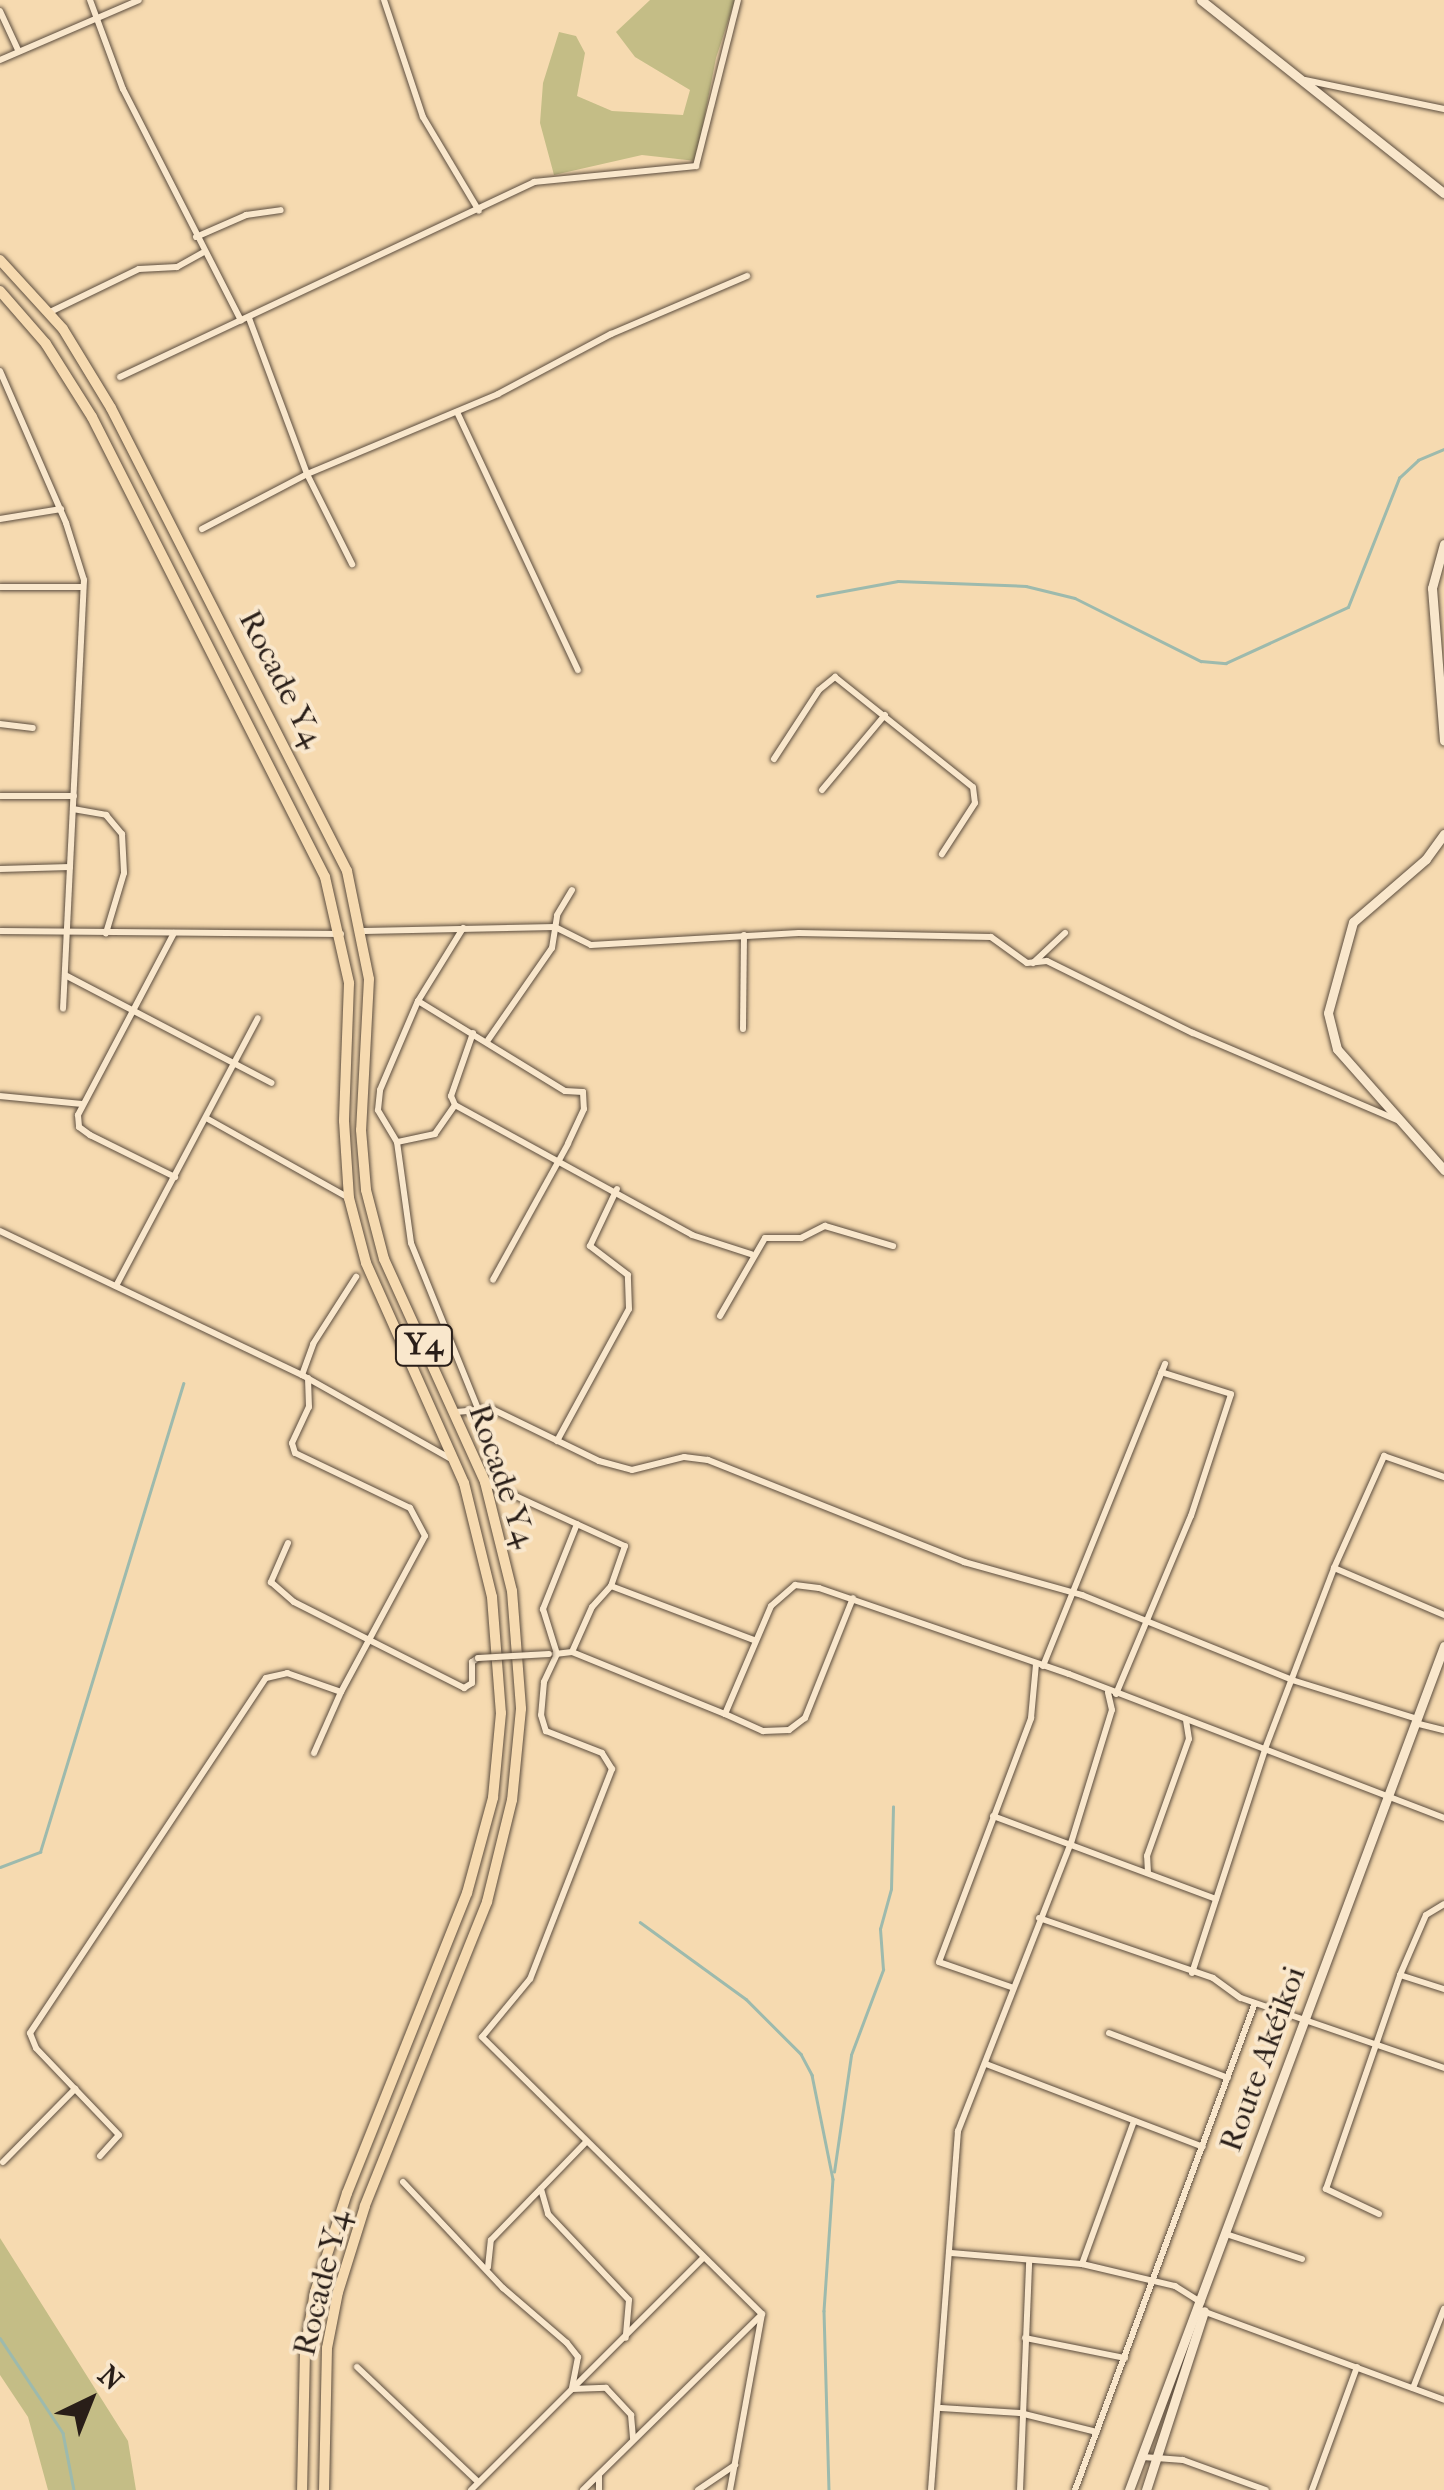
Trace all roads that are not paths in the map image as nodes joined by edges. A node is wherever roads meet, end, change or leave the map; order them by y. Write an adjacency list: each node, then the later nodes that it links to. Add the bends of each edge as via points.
1 (90, 0): 7 (street)
2 (139, 0): 7 (street)
3 (384, 0): 14 (street, via 423,117)
4 (738, 0): 14 (street, via 696,166 564,176 523,187)
5 (1201, 0): 10 (street)
6 (0, 11): 8 (street)
7 (98, 21): 8 (street); 15 (street)
8 (18, 50): 9 (street)
9 (0, 60)
10 (1304, 80): 11 (street); 12 (street)
11 (1444, 109)
12 (1444, 192)
13 (281, 210): 15 (street, via 246,215)
14 (479, 211): 21 (street)
15 (196, 237): 16 (street)
16 (202, 253): 20 (street, via 177,267 139,269); 21 (street)
17 (0, 260): 20 (highway, Rocade Y4 / Y4)
18 (748, 276): 24 (street, via 611,334)
19 (0, 291): 56 (highway, Rocade Y4 / Y4, via 46,344 92,417 304,826)
20 (48, 313): 51 (highway, Rocade Y4 / Y4, via 111,408 252,677 329,830)
21 (245, 319): 23 (street); 25 (street)
22 (0, 371): 26 (street)
23 (120, 377)
24 (457, 412): 25 (street); 33 (street)
25 (307, 474): 28 (street); 30 (street)
26 (61, 510): 27 (street); 32 (street)
27 (0, 519)
28 (202, 529)
29 (1444, 544): 37 (street, via 1432,588)
30 (352, 564)
31 (0, 587): 32 (street)
32 (84, 587): 41 (street)
33 (578, 670)
34 (885, 715): 38 (street, via 830,676); 39 (street); 44 (street, via 974,787 975,804)
35 (0, 724): 36 (street)
36 (33, 728)
37 (1444, 741)
38 (774, 759)
39 (822, 790)
40 (0, 796): 41 (street)
41 (74, 796): 42 (street)
42 (73, 809): 45 (street); 53 (street, via 106,815 122,834 124,873)
43 (1444, 834): 73 (street, via 1426,859 1353,922 1328,1013 1337,1049)
44 (942, 854)
45 (70, 867): 46 (street); 52 (street)
46 (0, 869)
47 (572, 890): 48 (street)
48 (555, 927): 49 (street); 57 (street, via 591,945); 66 (street, via 552,948)
49 (462, 928): 51 (street); 60 (street)
50 (0, 931): 52 (street)
51 (364, 931): 89 (highway, Rocade Y4 / Y4, via 370,1030 361,1130 366,1190 384,1259)
52 (68, 932): 53 (street); 59 (street)
53 (106, 933): 54 (street)
54 (174, 933): 56 (street); 62 (street)
55 (1065, 933): 58 (street)
56 (342, 934): 79 (highway, Rocade Y4 / Y4, via 349,983)
57 (744, 936): 58 (street, via 981,935); 64 (street)
58 (1032, 964): 73 (street, via 1047,961 1193,1033)
59 (65, 974): 61 (street); 62 (street)
60 (418, 1001): 65 (street); 74 (street, via 380,1090 378,1110)
61 (64, 1008)
62 (133, 1009): 67 (street); 70 (street)
63 (258, 1018): 67 (street)
64 (743, 1029)
65 (473, 1033): 66 (street); 71 (street, via 451,1096)
66 (488, 1040): 75 (street, via 565,1090 582,1087 584,1110)
67 (234, 1064): 68 (street); 72 (street)
68 (272, 1082)
69 (0, 1096): 70 (street)
70 (82, 1104): 77 (street, via 79,1127)
71 (455, 1105): 74 (street, via 435,1134); 75 (street)
72 (206, 1118): 77 (street); 79 (street)
73 (1410, 1126): 76 (street)
74 (396, 1142): 88 (street, via 411,1243)
75 (560, 1158): 78 (street); 84 (street)
76 (1444, 1170)
77 (176, 1177): 85 (street)
78 (617, 1189): 82 (street, via 692,1234); 90 (street, via 590,1246 628,1275 629,1310)
79 (349, 1198): 91 (highway, Rocade Y4 / Y4, via 366,1264)
80 (0, 1231): 85 (street)
81 (893, 1246): 82 (street, via 825,1226 801,1238 766,1238)
82 (750, 1254): 86 (street)
83 (356, 1277): 87 (street, via 313,1344)
84 (494, 1280)
85 (116, 1286): 87 (street)
86 (720, 1316)
87 (305, 1377): 91 (street); 103 (street, via 309,1408 292,1444 295,1453 410,1508 425,1530 411,1570)
88 (478, 1410): 89 (street); 90 (street, via 492,1409)
89 (456, 1412): 93 (highway, Rocade Y4 / Y4)
90 (557, 1441): 98 (street, via 632,1470 702,1458 964,1562)
91 (454, 1461): 174 (highway, Rocade Y4 / Y4, via 480,1540 499,1650 493,1798 467,1893 320,2274 305,2350)
92 (1444, 1477): 96 (street, via 1384,1456)
93 (485, 1482): 94 (street); 175 (highway, Rocade Y4 / Y4, via 512,1592 518,1650 521,1709 512,1800 487,1902 338,2292 327,2348)
94 (577, 1524): 97 (street, via 625,1546); 106 (street, via 543,1609)
95 (288, 1543): 103 (street, via 274,1588)
96 (1334, 1568): 100 (street); 108 (street)
97 (611, 1586): 102 (street); 105 (street, via 592,1606)
98 (1074, 1593): 101 (street); 101 (street, via 1163,1368 1232,1394 1191,1516); 107 (street)
99 (853, 1598): 102 (street, via 795,1585 771,1606); 107 (street); 111 (street, via 805,1718 789,1730 763,1731)
100 (1444, 1615)
101 (1144, 1620): 108 (street); 110 (street)
102 (754, 1640): 111 (street)
103 (370, 1641): 106 (street, bridge, via 464,1688 472,1683 478,1658); 109 (street)
104 (1444, 1646): 113 (street, Route Akéikoi)
105 (572, 1652): 106 (street); 111 (street)
106 (553, 1654): 138 (street, via 544,1682 546,1731 602,1753 612,1769 530,1979 482,2037)
107 (1040, 1665): 110 (street); 118 (street, via 1031,1718)
108 (1292, 1680): 113 (street); 115 (street)
109 (341, 1692): 116 (street); 136 (street, via 271,1673 208,1761 30,2033)
110 (1112, 1692): 112 (street); 120 (street)
111 (725, 1714)
112 (1186, 1719): 115 (street); 121 (street, via 1189,1739 1147,1856)
113 (1416, 1721): 114 (street); 117 (street, Route Akéikoi)
114 (1444, 1730)
115 (1265, 1749): 117 (street); 122 (street)
116 (314, 1753)
117 (1383, 1795): 119 (street); 130 (street, Route Akéikoi)
118 (993, 1816): 120 (street); 127 (street, via 940,1962)
119 (1444, 1818)
120 (1071, 1843): 121 (street); 124 (street)
121 (1149, 1874): 122 (street)
122 (1216, 1900): 125 (street)
123 (1444, 1904): 126 (street, via 1426,1915)
124 (1038, 1918): 125 (street); 127 (street)
125 (1192, 1973): 129 (street)
126 (1400, 1975): 128 (street); 132 (street)
127 (1011, 1987): 133 (street)
128 (1444, 1990)
129 (1255, 2003): 130 (street); 135 (street)
130 (1306, 2016): 132 (street); 145 (street, Route Akéikoi)
131 (1109, 2032): 135 (street)
132 (1375, 2042): 134 (street); 144 (street, via 1326,2189)
133 (986, 2064): 137 (street); 146 (street, via 958,2131)
134 (1444, 2068)
135 (1228, 2078): 139 (street)
136 (75, 2089): 140 (street, via 119,2135); 141 (street)
137 (1134, 2121): 139 (street); 150 (street)
138 (585, 2144): 143 (street); 147 (street)
139 (1203, 2147): 152 (street)
140 (100, 2156)
141 (3, 2162)
142 (403, 2182): 151 (street)
143 (541, 2188): 151 (street, via 492,2240); 157 (street, via 548,2214 630,2300)
144 (1379, 2214)
145 (1226, 2234): 148 (street); 153 (street, Route Akéikoi)
146 (951, 2253): 149 (street); 164 (street)
147 (704, 2258): 155 (street); 157 (street)
148 (1302, 2259)
149 (1029, 2262): 150 (street); 156 (street)
150 (1082, 2264): 152 (street)
151 (488, 2268): 162 (street, via 578,2357)
152 (1154, 2282): 153 (street); 158 (street)
153 (1202, 2308): 160 (street); 168 (street, Route Akéikoi); 169 (street, Route Akéikoi)
154 (1444, 2310): 161 (street)
155 (762, 2314): 167 (street); 170 (street)
156 (1025, 2338): 158 (street); 165 (street)
157 (626, 2340): 162 (street)
158 (1125, 2358): 166 (street)
159 (357, 2367): 172 (street)
160 (1356, 2368): 161 (street); 187 (street)
161 (1413, 2388): 163 (street)
162 (572, 2390): 167 (street, via 606,2388 631,2415); 172 (street)
163 (1444, 2400)
164 (941, 2408): 165 (street); 181 (street)
165 (1020, 2413): 166 (street); 182 (street)
166 (1097, 2432): 183 (street)
167 (634, 2439): 171 (street)
168 (1142, 2457): 169 (street); 184 (street, Route Akéikoi)
169 (1157, 2458): 173 (street, via 1184,2460); 185 (street, Route Akéikoi)
170 (736, 2465): 179 (street); 180 (street)
171 (598, 2474): 177 (street); 178 (street)
172 (478, 2482): 176 (street)
173 (1250, 2487): 186 (street)
174 (302, 2490)
175 (324, 2490)
176 (471, 2490)
177 (583, 2490)
178 (599, 2490)
179 (698, 2490)
180 (730, 2490)
181 (931, 2490)
182 (1020, 2490)
183 (1075, 2490)
184 (1129, 2490)
185 (1146, 2490)
186 (1266, 2490)
187 (1312, 2490)

